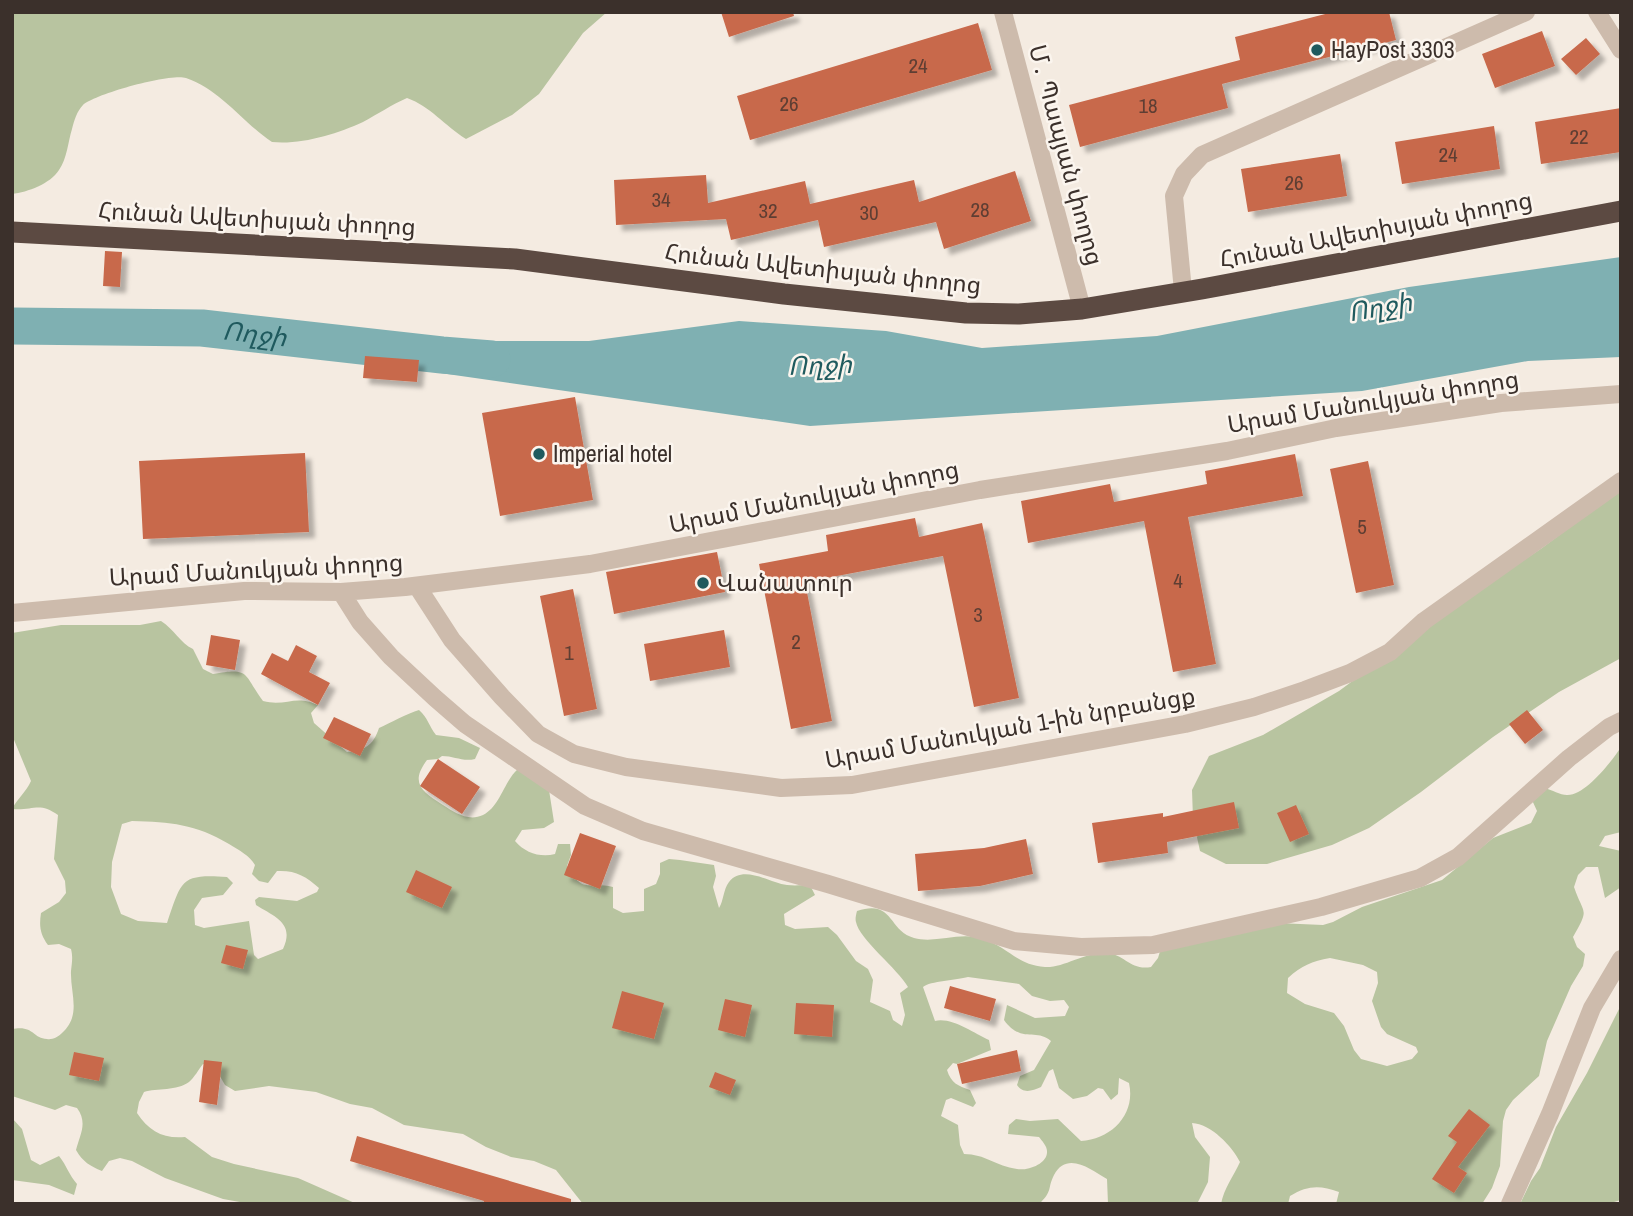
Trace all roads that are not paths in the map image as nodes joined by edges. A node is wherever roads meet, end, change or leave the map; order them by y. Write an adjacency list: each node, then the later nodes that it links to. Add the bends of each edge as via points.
1 (1003, 12): 8 (street, Մ․ Պապյան փողոց)
2 (1526, 12): 7 (street, via 1202,155 1184,174 1174,196)
3 (1597, 12): 4 (street)
4 (1621, 50)
5 (1621, 211): 7 (highway, Հունան Ավետիսյան փողոց)
6 (12, 232): 8 (highway, Հունան Ավետիսյան փողոց, via 514,259 966,313)
7 (1183, 291): 8 (highway, Հունան Ավետիսյան փողոց)
8 (1082, 309)
9 (1621, 394): 11 (street, Արամ Մանուկյան փողոց, via 1501,403 1336,428 590,564)
10 (1621, 481): 11 (street, Արամ Մանուկյան 1-ին նրբանցք, via 1424,621 1390,652 1339,677 1254,707 1185,724 852,785 781,789 626,768 574,754 538,734 502,697 452,640)
11 (417, 586): 12 (street, Արամ Մանուկյան փողոց)
12 (341, 592): 13 (street, Արամ Մանուկյան փողոց, via 244,591); 14 (street, via 391,657 435,698 585,806 643,831 1014,941 1081,947 1153,945 1321,907 1420,878 1458,857 1569,758)
13 (12, 613)
14 (1621, 721)
15 (1621, 959): 16 (street, via 1592,1008)
16 (1510, 1204)

